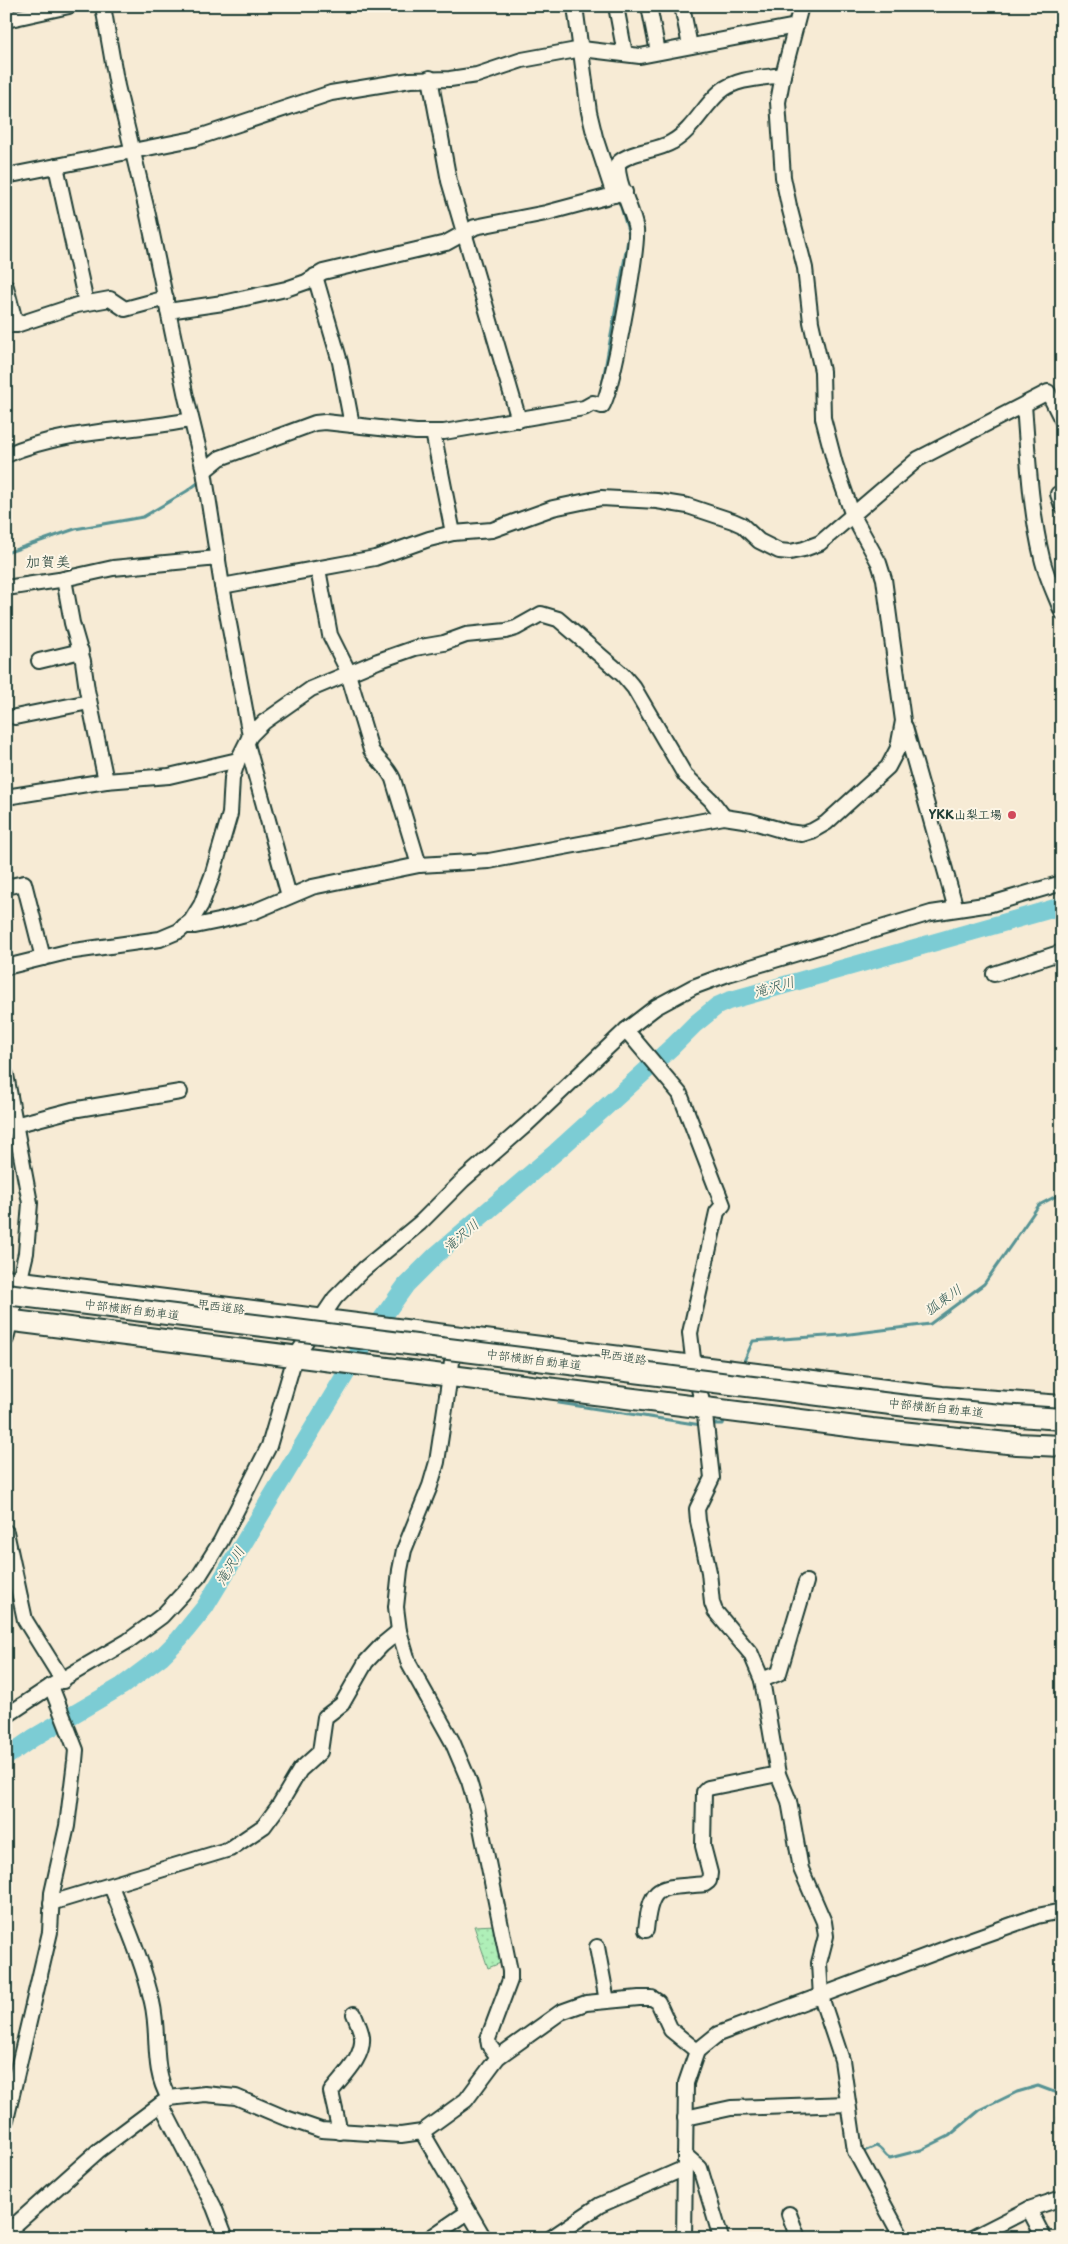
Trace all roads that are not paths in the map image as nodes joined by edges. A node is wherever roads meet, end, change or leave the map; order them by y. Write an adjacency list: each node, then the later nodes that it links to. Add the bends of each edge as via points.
1 (69, 6): 8 (street)
2 (103, 6): 16 (street)
3 (575, 6): 11 (street)
4 (616, 6): 13 (street)
5 (648, 6): 12 (street)
6 (682, 6): 10 (street)
7 (801, 6): 9 (street)
8 (6, 20)
9 (796, 26): 10 (street); 14 (street)
10 (690, 46): 12 (street)
11 (584, 49): 13 (street); 15 (street, via 522,60 477,75); 19 (street, via 586,91 595,137)
12 (658, 52): 13 (street, via 640,56)
13 (625, 54)
14 (783, 75): 19 (street, via 731,86 720,92 673,142 624,158 618,163); 34 (street, via 778,102 783,177 805,268 811,322 822,371 823,418)
15 (430, 78): 16 (street, via 331,93 221,131); 20 (street, via 449,181)
16 (133, 151): 17 (street); 24 (street)
17 (56, 166): 18 (street); 23 (street)
18 (6, 176)
19 (619, 194): 20 (street, via 475,227); 28 (street, via 636,230 635,251 605,404)
20 (463, 233): 21 (street, via 446,243); 28 (street)
21 (315, 276): 24 (street, via 286,289 223,303); 30 (street, via 340,362)
22 (6, 287): 25 (street)
23 (86, 303): 24 (street, via 110,299 125,309); 25 (street)
24 (167, 305): 27 (street)
25 (11, 325)
26 (1024, 405): 29 (street, via 1048,392); 34 (street, via 918,460); 41 (street, via 1036,532)
27 (191, 420): 32 (street, via 63,437); 33 (street)
28 (519, 420): 31 (street)
29 (1062, 420)
30 (352, 425): 31 (street); 33 (street, via 325,422 306,425 220,458)
31 (434, 436): 35 (street)
32 (6, 456)
33 (204, 476): 36 (street)
34 (853, 516): 35 (street, via 820,543 790,552 769,547 733,521 688,506 624,498 578,501 492,530); 47 (street, via 884,579)
35 (453, 533): 37 (street, via 375,558)
36 (218, 558): 38 (street, via 114,568); 39 (street)
37 (318, 569): 39 (street); 44 (street, via 330,635)
38 (64, 579): 40 (street); 42 (street)
39 (222, 586): 48 (street)
40 (6, 588)
41 (1062, 612)
42 (81, 651): 43 (street); 45 (street)
43 (39, 661)
44 (348, 673): 48 (street, via 311,689 264,722); 52 (street, via 415,648 444,643 476,632 506,631 541,614 551,616 623,675 685,775); 53 (street, via 368,744 393,779)
45 (89, 702): 46 (street); 50 (street)
46 (15, 717)
47 (903, 721): 52 (street, via 898,748 888,767 826,823 812,831 802,834 788,832 744,819); 57 (street)
48 (249, 740): 49 (street); 56 (street)
49 (238, 760): 50 (street, via 169,776); 58 (street, via 232,778 230,814 212,876 201,905)
50 (106, 781): 51 (street)
51 (6, 797)
52 (724, 817): 53 (street, via 489,861)
53 (419, 865): 56 (street, via 312,887)
54 (1062, 883): 57 (street, via 1010,899)
55 (6, 887): 60 (street, via 24,883)
56 (290, 896): 58 (street, via 253,912)
57 (956, 909): 63 (street, via 931,913 720,977 656,1007)
58 (184, 926): 60 (street, via 160,938)
59 (1062, 952): 62 (street)
60 (43, 958): 61 (street)
61 (6, 967)
62 (994, 974)
63 (630, 1034): 68 (street, via 364,1270 335,1298); 72 (street, via 680,1094 723,1205 717,1212 690,1334)
64 (6, 1075): 66 (street)
65 (180, 1092): 66 (street, via 72,1110)
66 (10, 1126): 67 (street, via 30,1203 26,1254)
67 (11, 1285): 68 (highway, 甲西道路); 69 (street); 76 (highway, 中部横断自動車道, bridge, via 907,1406)
68 (319, 1320): 70 (highway, 甲西道路); 71 (street)
69 (7, 1331): 71 (highway)
70 (456, 1336): 72 (highway, 甲西道路); 73 (street)
71 (296, 1357): 73 (highway); 82 (street, via 268,1446 221,1540 198,1576 156,1621)
72 (694, 1366): 74 (highway, 甲西道路, via 942,1397); 75 (street)
73 (449, 1377): 75 (highway); 80 (street, via 437,1462 404,1550 400,1570 396,1607)
74 (1062, 1406)
75 (704, 1412): 77 (highway); 81 (street, via 712,1478 697,1509 712,1603 714,1611 751,1654)
76 (1062, 1419)
77 (1062, 1446)
78 (6, 1532): 82 (street, via 24,1620)
79 (806, 1582): 81 (street, via 779,1673)
80 (399, 1631): 85 (street, via 366,1662 342,1704 325,1717 320,1752 300,1770 264,1826 230,1849); 94 (street, via 416,1680 464,1765 477,1808 510,1970 510,1980 488,2039)
81 (762, 1680): 84 (street)
82 (55, 1686): 83 (street); 86 (street, via 76,1750 67,1826)
83 (6, 1716)
84 (778, 1774): 88 (street, via 708,1788 704,1792 703,1846 709,1881 661,1889 654,1894); 90 (street, via 789,1801 801,1869 824,1922 826,1936 819,1964)
85 (111, 1886): 86 (street); 95 (street, via 150,1995)
86 (51, 1903): 98 (street, via 50,1932)
87 (1062, 1911): 90 (street, via 1037,1916 958,1944)
88 (646, 1930)
89 (597, 1947): 91 (street)
90 (821, 1997): 93 (street, via 718,2034); 96 (street, via 842,2060)
91 (607, 2002): 93 (street, via 652,1998 658,2002 671,2030); 94 (street, via 586,2003 561,2012)
92 (354, 2014): 99 (street, via 362,2035 362,2046 359,2056 332,2092)
93 (697, 2052): 97 (street, via 686,2083)
94 (498, 2057): 100 (street, via 466,2100)
95 (165, 2101): 99 (street, via 205,2094 236,2097 308,2126); 106 (street, via 98,2151); 107 (street)
96 (848, 2104): 97 (street, via 731,2108); 114 (street, via 855,2151)
97 (685, 2118): 101 (street)
98 (6, 2120)
99 (340, 2132): 100 (street, via 401,2135)
100 (422, 2132): 104 (street)
101 (685, 2162): 110 (street, via 600,2204); 111 (street); 112 (street, via 700,2168)
102 (1062, 2198): 103 (street)
103 (1029, 2209): 115 (street); 116 (street)
104 (468, 2212): 108 (street); 109 (street)
105 (789, 2214): 113 (street)
106 (6, 2233)
107 (226, 2238)
108 (430, 2238)
109 (484, 2238)
110 (551, 2238)
111 (684, 2238)
112 (721, 2238)
113 (798, 2238)
114 (902, 2238)
115 (972, 2238)
116 (1044, 2238)

